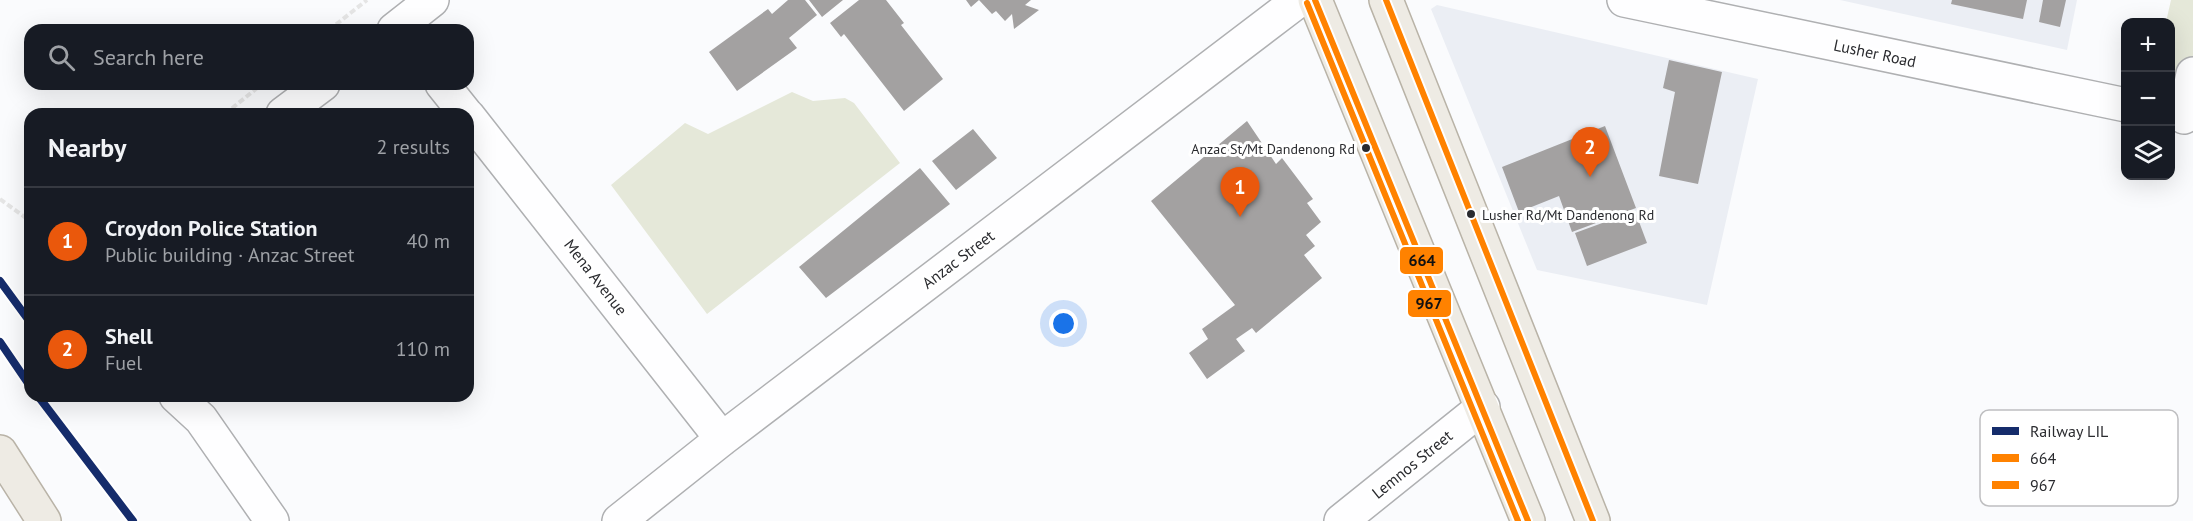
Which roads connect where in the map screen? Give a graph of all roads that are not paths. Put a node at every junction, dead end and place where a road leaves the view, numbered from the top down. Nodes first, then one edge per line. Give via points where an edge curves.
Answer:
1 (432, 0) edge
2 (1299, 0) edge
3 (1315, 0) edge
4 (1386, 0) edge
5 (1624, 0) edge
6 (403, 24) edge
7 (2193, 74) edge
8 (315, 90) edge
9 (447, 90) edge
10 (2121, 104) edge
11 (291, 108) edge
12 (461, 108) edge
13 (2182, 117) edge
14 (474, 124) edge
15 (183, 402) edge
16 (1483, 407) junction
17 (722, 439) junction
18 (0, 452) edge
19 (44, 521) edge
20 (272, 521) edge
21 (619, 521) edge
22 (1341, 521) edge
23 (1528, 521) edge
24 (1593, 521) edge

1 - 6 street
2 - 17 street, Anzac Street
3 - 16 main road
4 - 24 main road
5 - 10 street, Lusher Road
7 - 13 street
8 - 11 street
9 - 12 street, Mena Avenue
14 - 17 street, Mena Avenue
15 - 20 street via 201,419
16 - 22 street, Lemnos Street
16 - 23 main road
17 - 21 street, Anzac Street
18 - 19 main road

